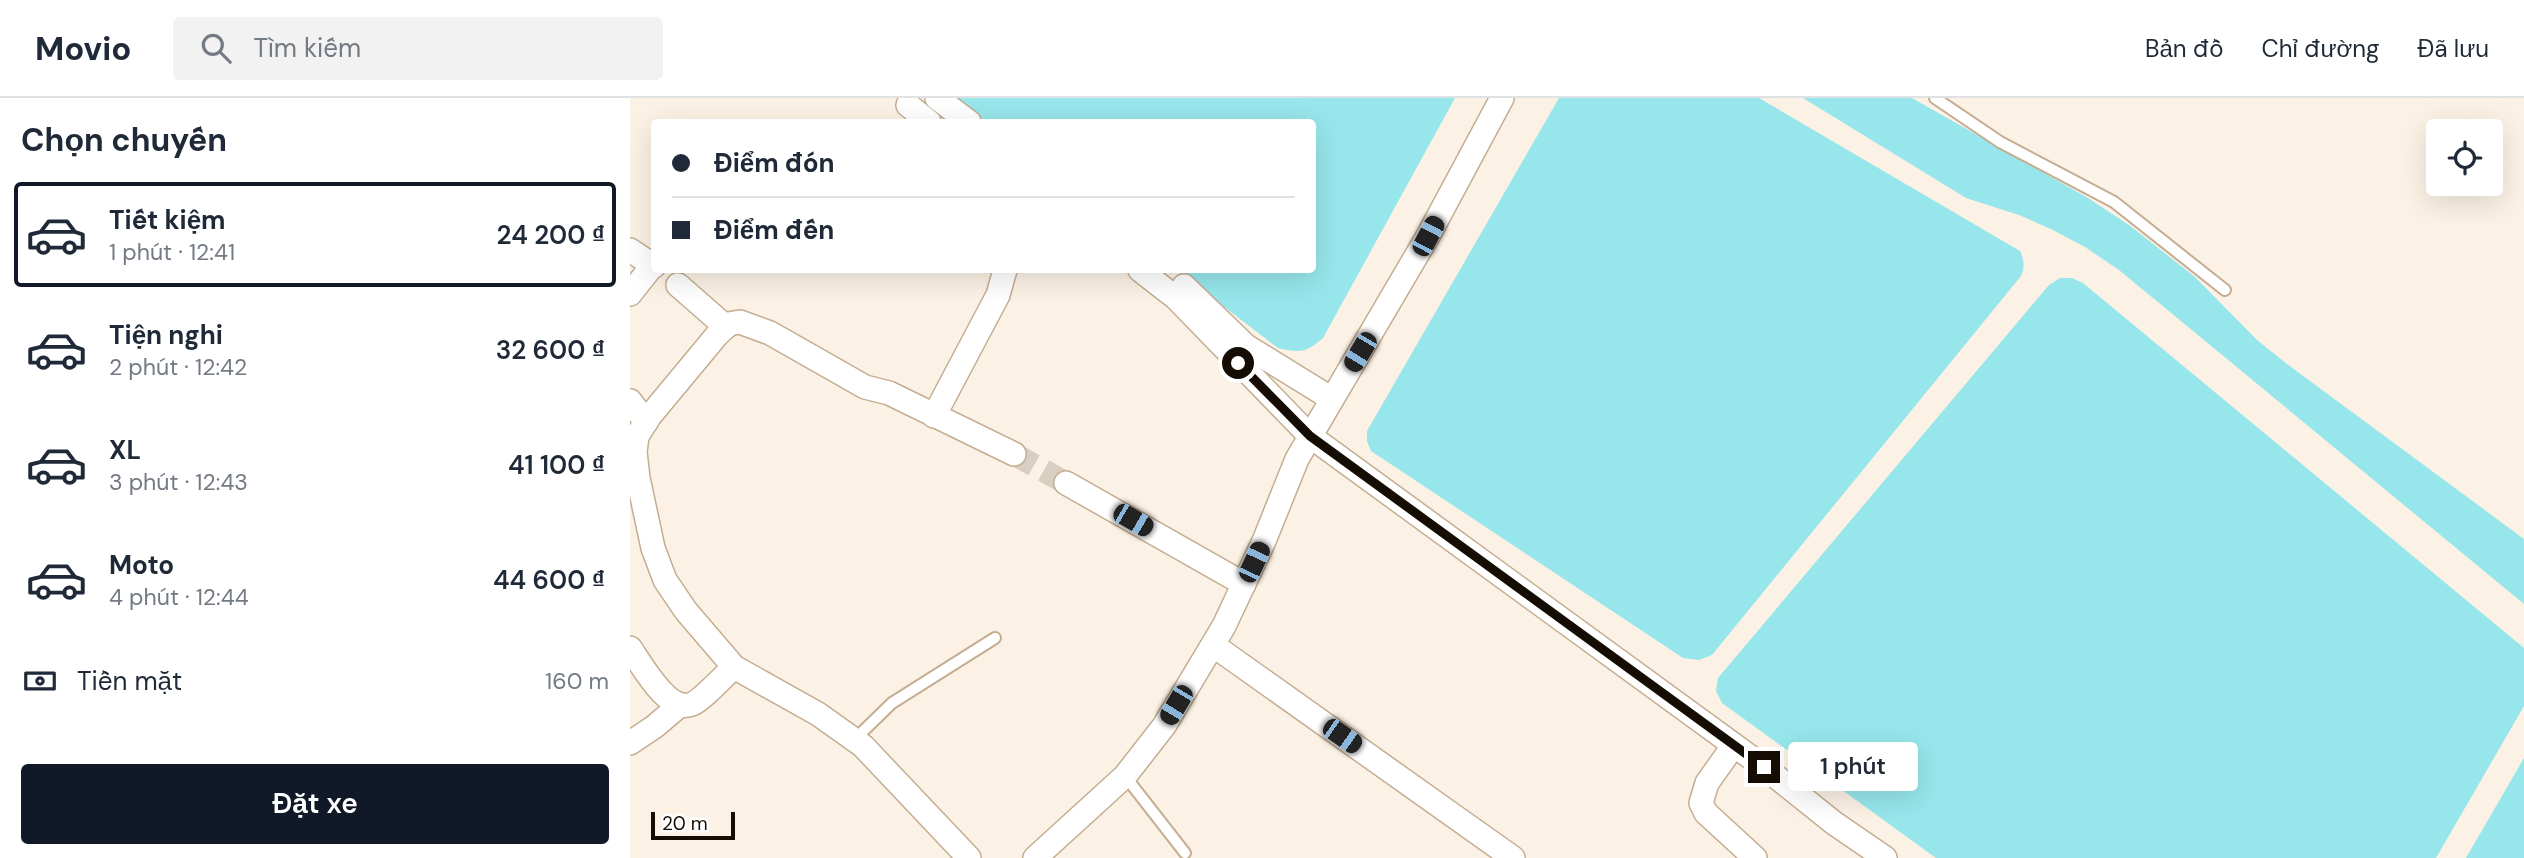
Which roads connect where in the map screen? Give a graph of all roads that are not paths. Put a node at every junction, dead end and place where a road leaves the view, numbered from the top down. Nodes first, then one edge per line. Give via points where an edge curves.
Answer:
1 (937, 98) edge
2 (1502, 98) edge
3 (1935, 98) edge
4 (908, 105) dead end
5 (925, 119) edge
6 (965, 119) edge
7 (630, 250) edge
8 (651, 264) edge
9 (651, 270) edge
10 (1004, 273) edge
11 (1144, 273) edge
12 (1166, 273) edge
13 (678, 285) dead end
14 (2225, 290) dead end
15 (630, 294) edge
16 (726, 327) junction
17 (1332, 399) junction
18 (630, 401) edge
19 (934, 416) junction
20 (646, 422) junction
21 (1310, 436) junction
22 (1014, 454) tunnel mouth
23 (1066, 482) tunnel mouth
24 (1244, 583) junction
25 (995, 638) dead end
26 (1213, 645) junction
27 (630, 648) edge
28 (734, 667) junction
29 (680, 705) junction
30 (854, 740) junction
31 (630, 743) edge
32 (1734, 745) junction
33 (1125, 776) junction
34 (1185, 853) dead end
35 (969, 858) edge
36 (1035, 858) edge
37 (1513, 858) edge
38 (1755, 858) edge
39 (1885, 858) edge

1 - 6 street
2 - 17 street
3 - 14 lane via 2000,142 2114,202
4 - 5 street
7 - 8 street
9 - 15 street
10 - 19 street via 998,295
11 - 21 street via 1176,298
12 - 17 street via 1246,346
13 - 16 street
16 - 19 street via 740,322 770,333 865,387 889,393
16 - 20 street
17 - 21 street
18 - 20 street
19 - 22 street
20 - 28 street via 637,436 635,452 653,548 665,580 686,611
21 - 24 street
21 - 32 street
23 - 24 street
24 - 26 street
25 - 30 lane via 892,702
26 - 33 street via 1164,726
26 - 37 street
27 - 29 street via 666,698
28 - 29 street via 693,704
28 - 30 street
29 - 31 street
30 - 35 street
32 - 38 street via 1707,783 1701,803
32 - 39 street
33 - 34 lane
33 - 36 street

